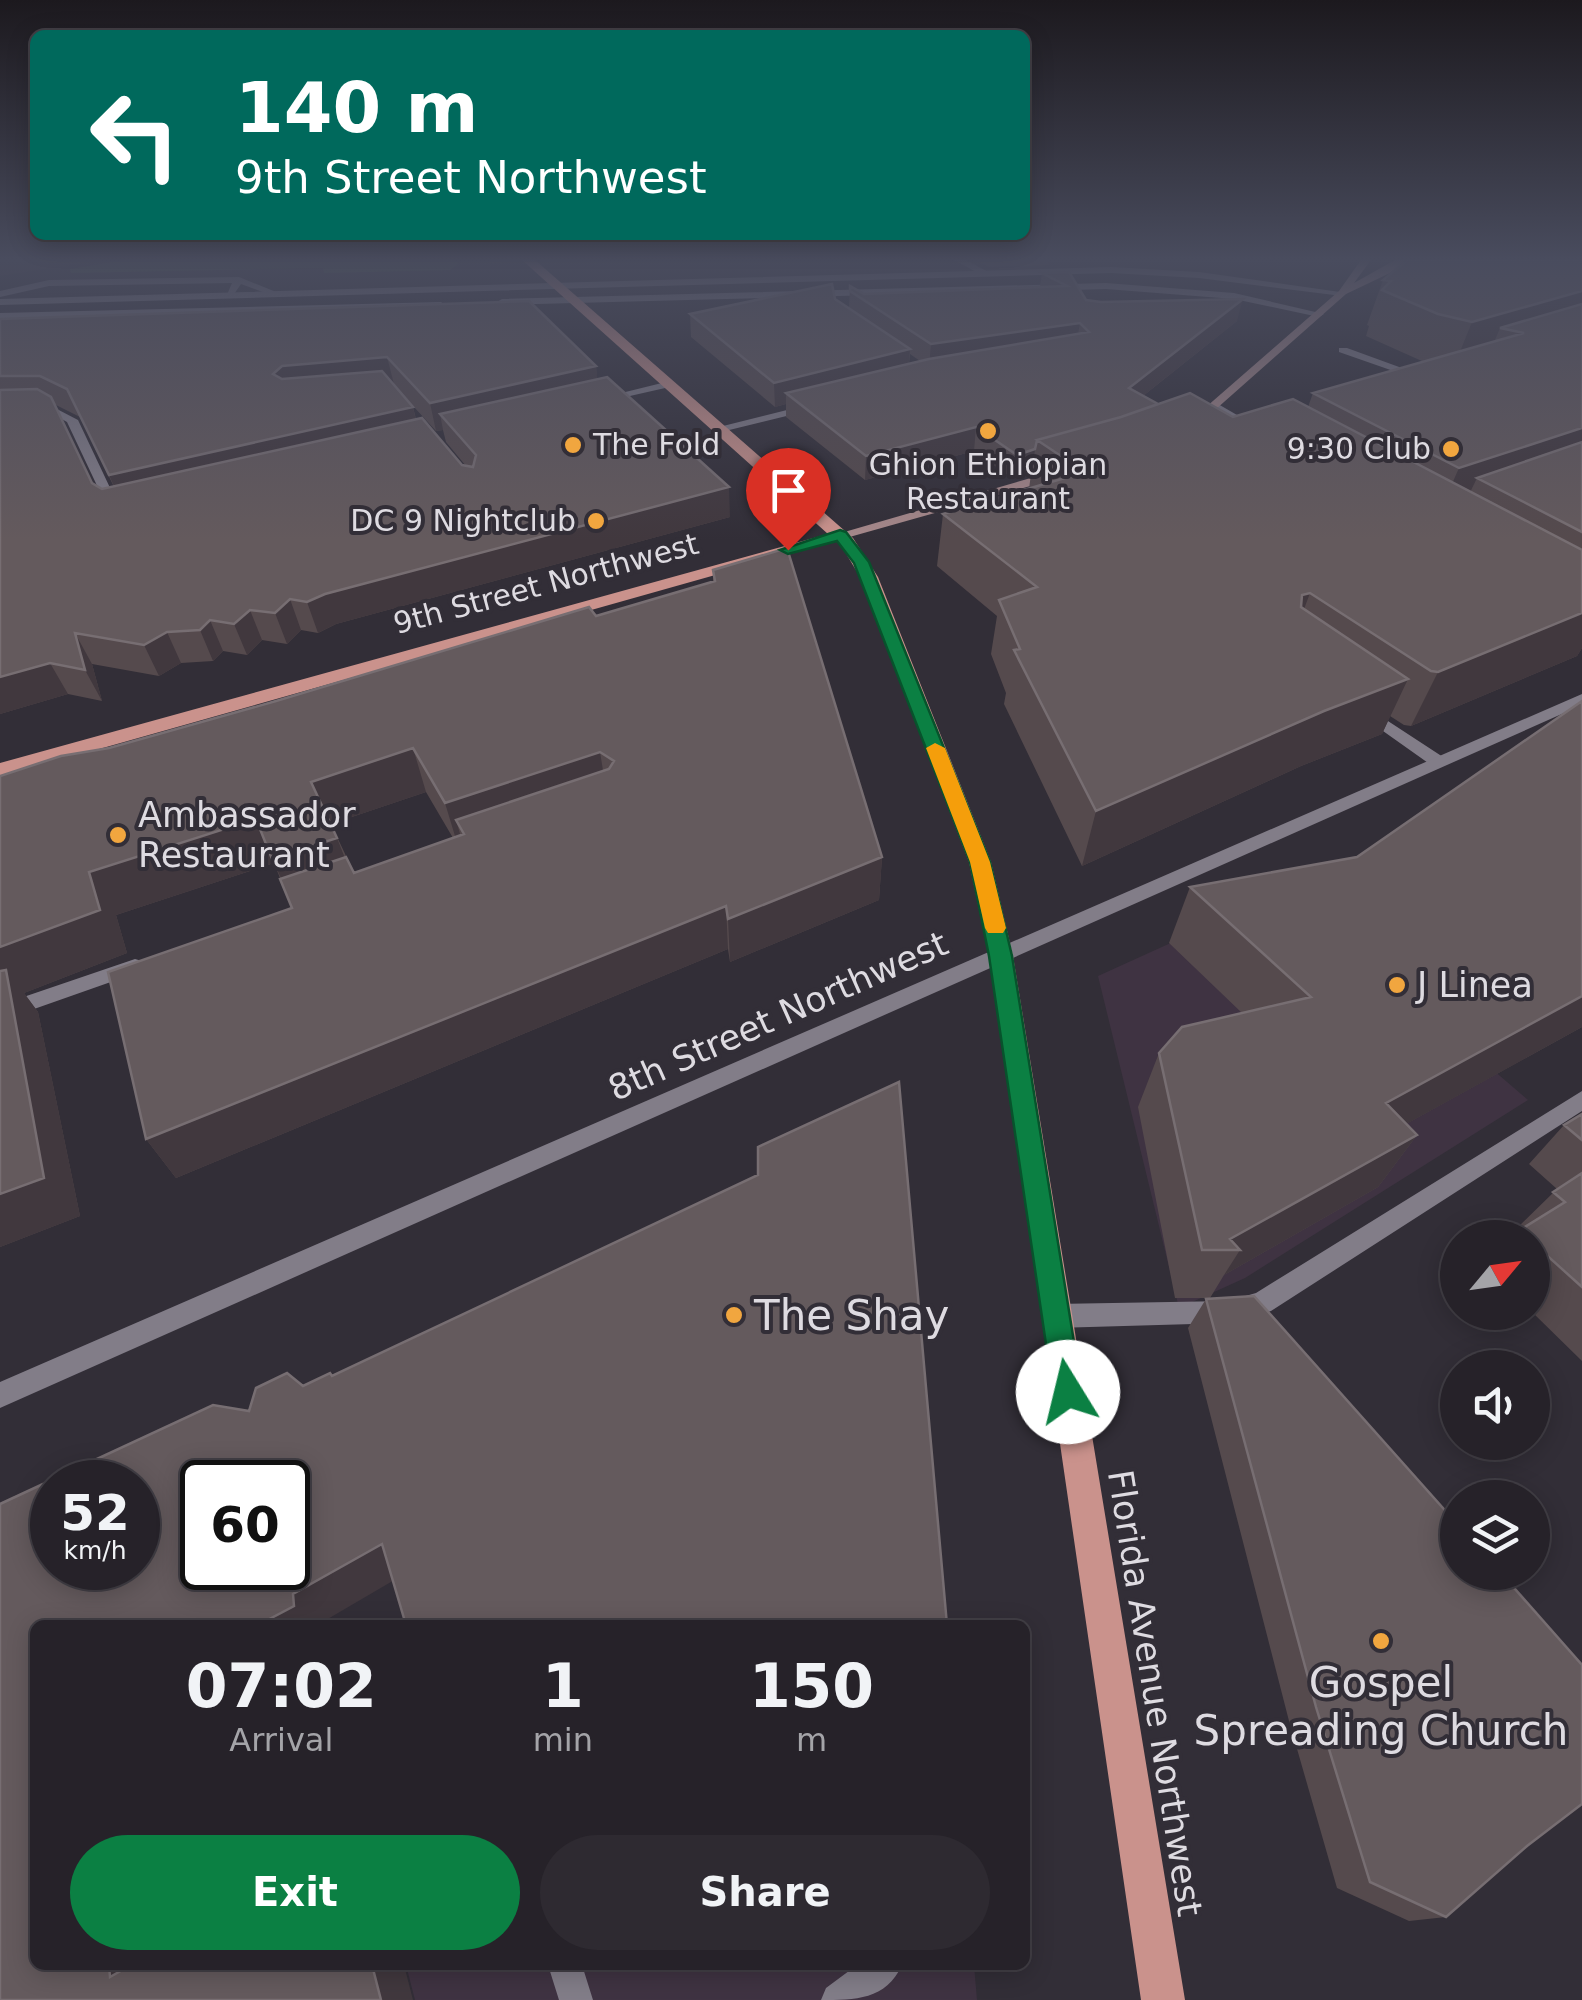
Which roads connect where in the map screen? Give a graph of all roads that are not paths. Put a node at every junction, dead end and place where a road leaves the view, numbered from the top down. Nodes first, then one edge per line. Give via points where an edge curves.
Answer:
1 (635, 353) edge
2 (1274, 353) edge
3 (1354, 353) edge
4 (670, 384) junction
5 (1414, 387) edge
6 (827, 403) edge
7 (583, 404) edge
8 (1214, 406) junction
9 (0, 411) edge
10 (721, 428) junction
11 (1182, 431) edge
12 (1270, 434) edge
13 (1069, 472) edge
14 (134, 506) edge
15 (840, 535) junction
16 (1351, 700) edge
17 (1578, 704) edge
18 (1437, 761) junction
19 (0, 770) edge
20 (1000, 956) junction
21 (147, 962) edge
22 (0, 1012) edge
23 (1582, 1100) edge
24 (1056, 1316) junction
25 (0, 1395) edge
26 (567, 1970) edge
27 (879, 1970) edge
28 (576, 2000) edge
29 (838, 2000) edge
30 (1163, 2000) edge

1 - 4 main road, Florida Avenue Northwest
2 - 8 main road
3 - 5 street via 1438,380
4 - 7 street
4 - 10 main road, Florida Avenue Northwest
6 - 10 street
8 - 11 main road
8 - 12 street
9 - 14 street via 52,410 72,420 115,510
10 - 15 main road, Florida Avenue Northwest
13 - 15 main road, 9th Street Northwest
15 - 19 main road, 9th Street Northwest
15 - 20 main road, Florida Avenue Northwest via 866,572 980,862
16 - 18 street
17 - 18 street, 8th Street Northwest
18 - 20 street, 8th Street Northwest
20 - 24 main road, Florida Avenue Northwest
20 - 25 street, 8th Street Northwest
21 - 22 street
23 - 24 street via 1262,1303 1228,1312
24 - 30 main road, Florida Avenue Northwest
26 - 28 street
27 - 29 street

